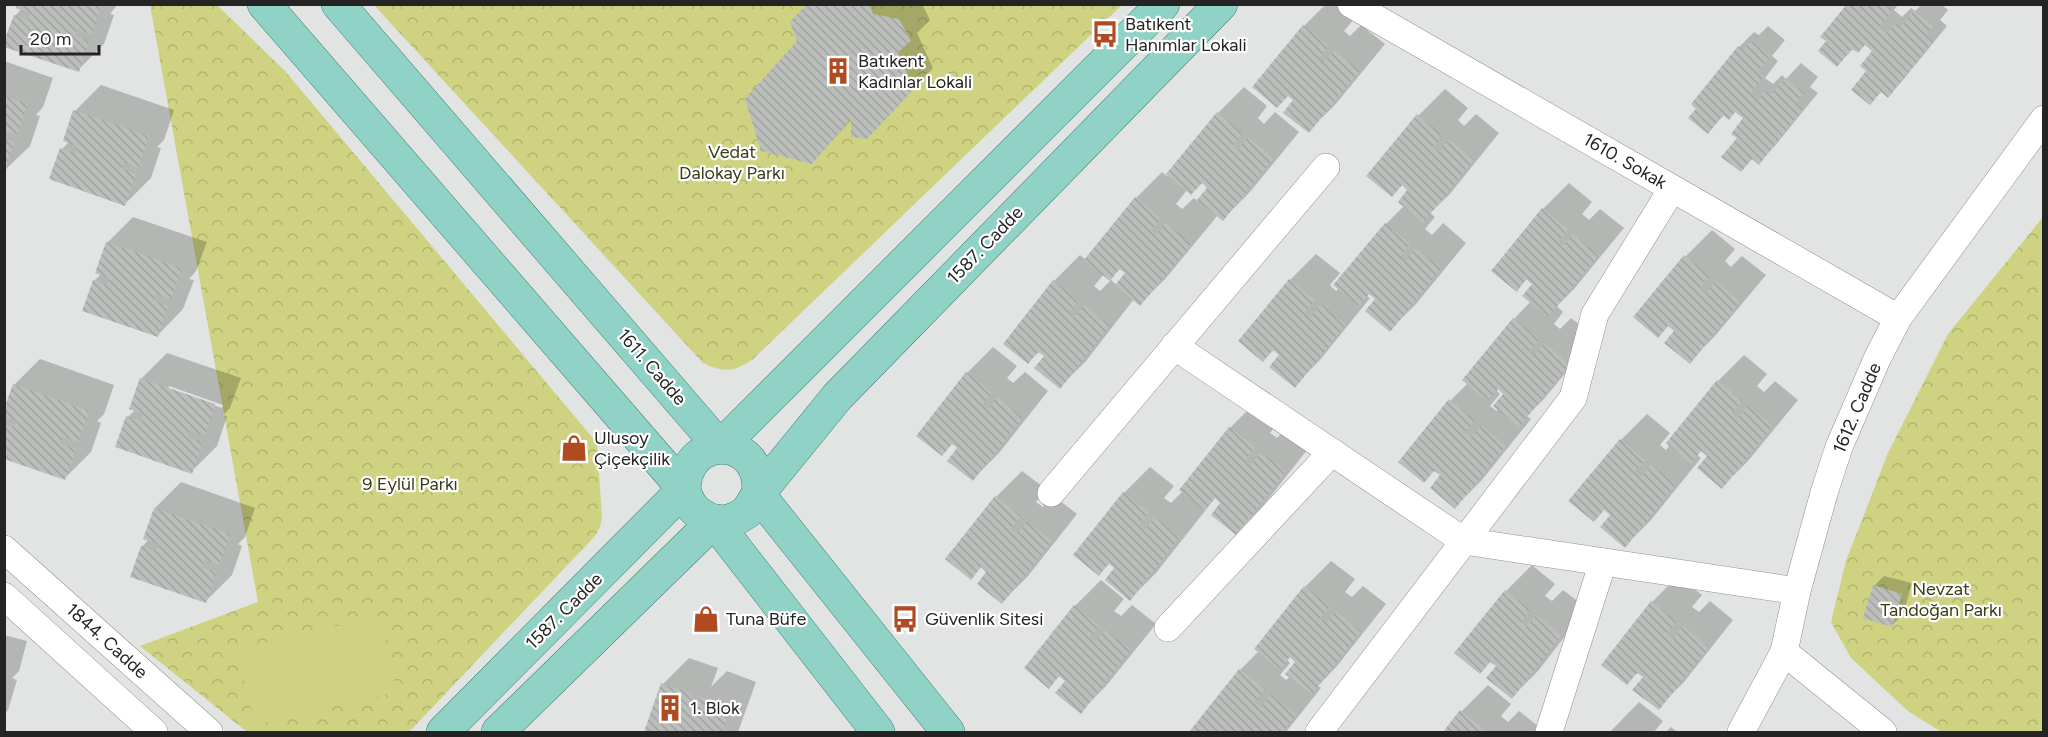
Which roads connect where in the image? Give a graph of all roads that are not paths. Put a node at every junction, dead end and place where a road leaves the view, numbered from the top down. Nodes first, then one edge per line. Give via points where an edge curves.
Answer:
1 (264, 4) edge
2 (338, 4) edge
3 (1163, 4) edge
4 (1221, 4) edge
5 (1351, 4) edge
6 (2043, 119) edge
7 (1326, 167) dead end
8 (1672, 189) junction
9 (1898, 318) junction
10 (1174, 346) junction
11 (720, 447) junction
12 (1332, 452) junction
13 (684, 489) junction
14 (1051, 493) dead end
15 (758, 494) junction
16 (714, 521) junction
17 (1464, 541) junction
18 (4, 549) edge
19 (1603, 562) junction
20 (1797, 591) junction
21 (4, 596) edge
22 (1168, 628) dead end
23 (1784, 652) junction
24 (153, 732) edge
25 (209, 732) edge
26 (443, 732) edge
27 (498, 732) edge
28 (878, 732) edge
29 (948, 732) edge
30 (1319, 732) edge
31 (1549, 732) edge
32 (1741, 732) edge
33 (1883, 732) edge

1 - 13 main road
2 - 11 main road, 1611. Cadde
3 - 11 main road
4 - 15 main road, 1587. Cadde via 837,397
5 - 8 street, 1610. Sokak
6 - 9 street, 1612. Cadde
7 - 10 street
8 - 9 street, 1610. Sokak
8 - 17 street via 1595,314 1573,398
9 - 20 street, 1612. Cadde via 1839,447
10 - 12 street
10 - 14 street
11 - 13 main road via 697,455 685,476
11 - 15 main road, 1611. Cadde via 732,448 750,459 756,468
12 - 17 street
12 - 22 street
13 - 16 main road via 694,510
13 - 26 main road, 1587. Cadde
15 - 16 main road via 747,512 726,522
15 - 29 main road
16 - 27 main road
16 - 28 main road
17 - 19 street
17 - 30 street
18 - 25 street, 1844. Cadde
19 - 20 street
19 - 31 street
20 - 23 street, 1612. Cadde
21 - 24 street, 1844. Cadde
23 - 32 street, 1612. Cadde
23 - 33 street

